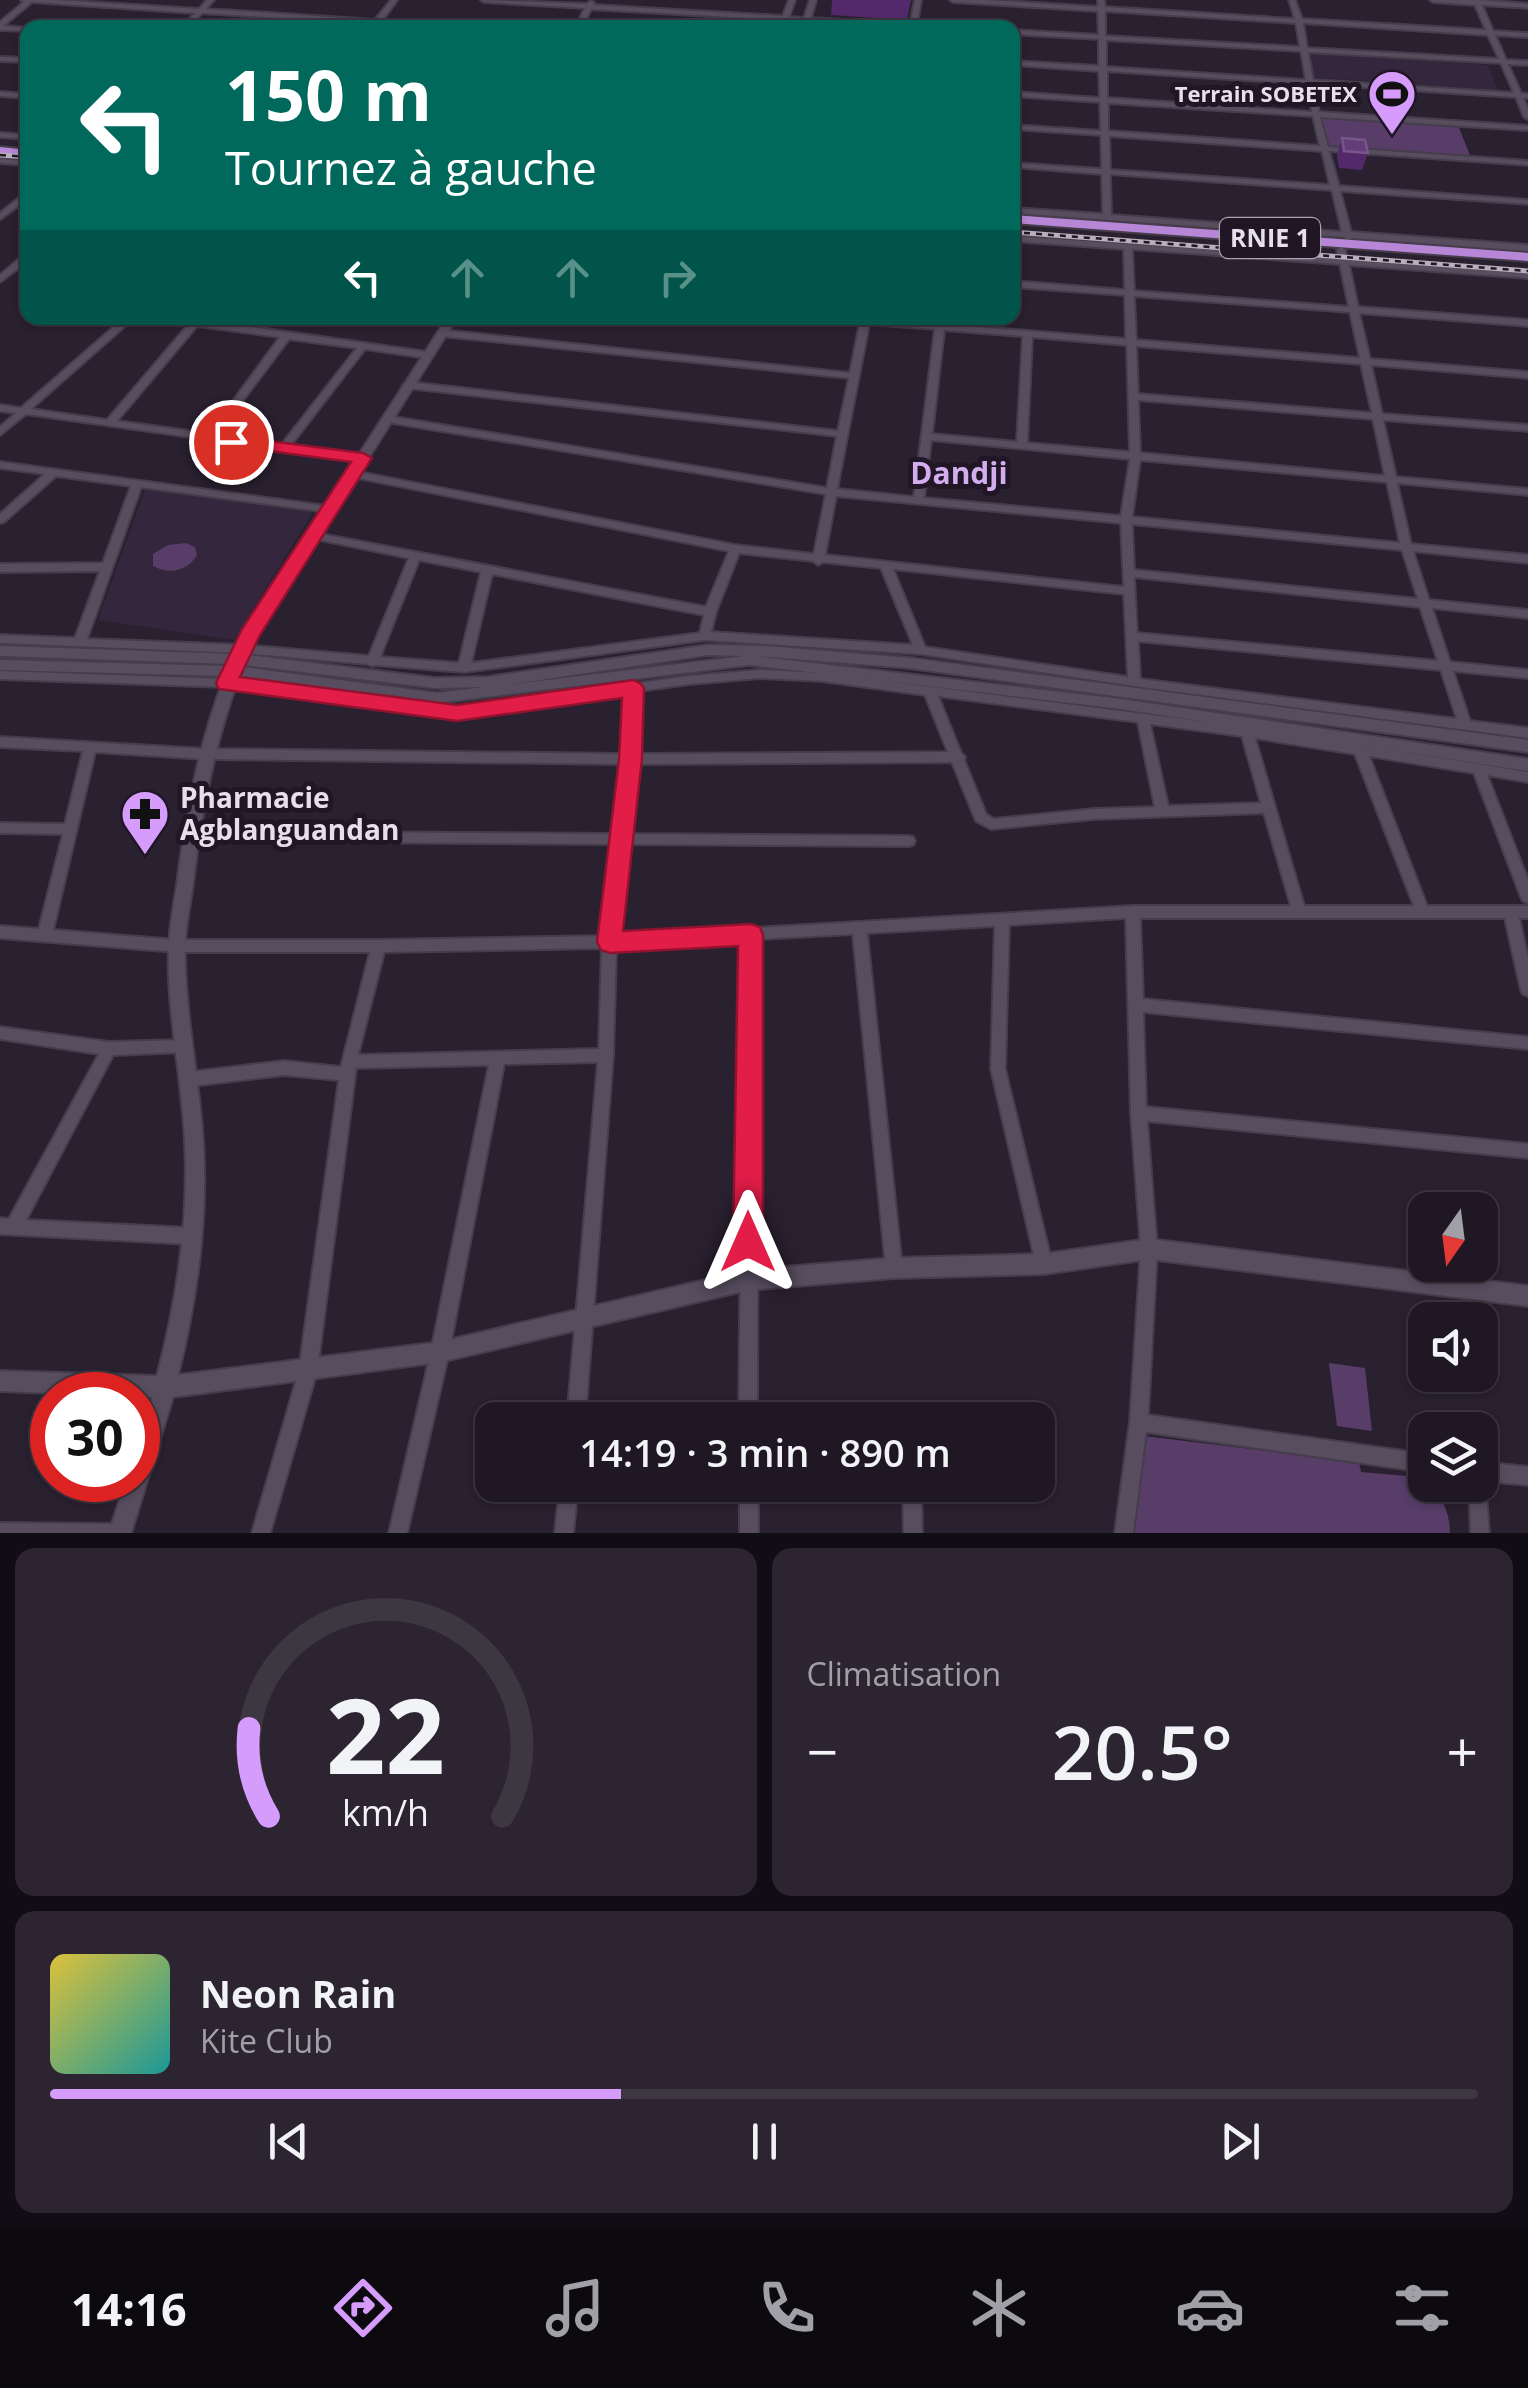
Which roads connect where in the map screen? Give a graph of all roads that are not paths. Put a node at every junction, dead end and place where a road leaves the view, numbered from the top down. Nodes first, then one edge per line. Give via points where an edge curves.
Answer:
1 (28, 0) edge
2 (211, 0) edge
3 (394, 0) edge
4 (484, 0) edge
5 (953, 0) edge
6 (1292, 0) edge
7 (1433, 0) edge
8 (1477, 1) edge
9 (590, 3) edge
10 (1101, 4) edge
11 (1528, 6) edge
12 (200, 11) junction
13 (192, 20) edge
14 (312, 20) edge
15 (378, 20) edge
16 (755, 20) edge
17 (1299, 20) junction
18 (0, 26) edge
19 (1020, 33) edge
20 (1491, 33) junction
21 (1528, 35) edge
22 (1102, 38) junction
23 (1303, 49) junction
24 (1504, 62) junction
25 (1528, 63) edge
26 (1020, 64) edge
27 (1103, 69) junction
28 (1311, 83) junction
29 (1020, 95) edge
30 (1523, 96) edge
31 (1104, 100) junction
32 (1316, 115) junction
33 (1528, 117) edge
34 (1020, 128) edge
35 (1528, 128) edge
36 (1105, 134) junction
37 (1325, 150) junction
38 (1528, 163) edge
39 (1020, 166) edge
40 (1106, 172) junction
41 (1338, 189) junction
42 (20, 202) edge
43 (1528, 202) edge
44 (1020, 211) edge
45 (1107, 216) junction
46 (0, 218) edge
47 (1020, 220) edge
48 (1020, 228) edge
49 (1020, 239) edge
50 (1128, 246) junction
51 (1345, 247) junction
52 (1528, 248) edge
53 (1528, 261) edge
54 (20, 263) edge
55 (1528, 275) edge
56 (0, 279) edge
57 (1020, 285) edge
58 (1132, 294) junction
59 (1354, 310) junction
60 (1528, 324) edge
61 (122, 325) edge
62 (192, 325) edge
63 (244, 325) edge
64 (447, 325) edge
65 (864, 325) edge
66 (928, 325) edge
67 (940, 326) junction
68 (442, 333) junction
69 (1028, 333) junction
70 (287, 335) junction
71 (1132, 343) junction
72 (364, 346) junction
73 (427, 355) junction
74 (1365, 361) junction
75 (1528, 375) edge
76 (854, 376) junction
77 (408, 385) junction
78 (1134, 397) junction
79 (238, 400) dead end
80 (0, 408) edge
81 (24, 412) junction
82 (1377, 416) junction
83 (388, 420) junction
84 (109, 424) junction
85 (1528, 428) edge
86 (0, 432) edge
87 (843, 434) junction
88 (927, 438) junction
89 (1022, 446) junction
90 (284, 448) junction
91 (1135, 457) junction
92 (363, 458) junction
93 (0, 465) edge
94 (55, 471) junction
95 (353, 474) junction
96 (1392, 480) junction
97 (138, 482) junction
98 (832, 492) junction
99 (1528, 492) edge
100 (919, 499) junction
101 (327, 509) junction
102 (1126, 519) junction
103 (0, 520) edge
104 (310, 536) junction
105 (1406, 547) junction
106 (735, 549) junction
107 (415, 556) junction
108 (1528, 558) edge
109 (818, 561) junction
110 (106, 567) junction
111 (886, 567) junction
112 (0, 568) edge
113 (487, 571) junction
114 (1128, 572) junction
115 (1128, 591) junction
116 (1427, 604) junction
117 (710, 612) junction
118 (1528, 614) edge
119 (705, 636) junction
120 (1131, 636) junction
121 (0, 639) edge
122 (80, 642) junction
123 (922, 650) junction
124 (0, 651) edge
125 (372, 662) junction
126 (0, 666) edge
127 (235, 666) junction
128 (1448, 667) junction
129 (464, 668) junction
130 (1528, 674) edge
131 (0, 675) edge
132 (1134, 682) junction
133 (633, 688) junction
134 (929, 690) junction
135 (1143, 719) junction
136 (1466, 724) junction
137 (1247, 732) junction
138 (1528, 733) edge
139 (0, 742) edge
140 (90, 746) junction
141 (1528, 746) edge
142 (1360, 750) junction
143 (206, 754) junction
144 (959, 757) junction
145 (630, 759) junction
146 (1528, 765) edge
147 (1478, 770) junction
148 (1528, 777) edge
149 (1269, 808) junction
150 (1162, 810) junction
151 (0, 828) edge
152 (69, 829) junction
153 (189, 836) junction
154 (623, 839) junction
155 (908, 841) dead end
156 (1528, 896) edge
157 (1422, 910) junction
158 (1133, 912) junction
159 (1299, 912) junction
160 (1512, 912) junction
161 (1528, 912) edge
162 (1002, 922) junction
163 (859, 926) junction
164 (0, 932) edge
165 (45, 934) junction
166 (751, 935) junction
167 (610, 942) junction
168 (177, 946) junction
169 (378, 946) junction
170 (1528, 990) edge
171 (1136, 1005) junction
172 (0, 1034) edge
173 (1528, 1043) edge
174 (184, 1046) junction
175 (108, 1049) junction
176 (606, 1055) junction
177 (498, 1058) junction
178 (348, 1068) junction
179 (191, 1079) junction
180 (1139, 1113) junction
181 (1528, 1151) edge
182 (6, 1227) edge
183 (192, 1236) junction
184 (1149, 1249) junction
185 (1044, 1264) junction
186 (894, 1268) junction
187 (748, 1280) junction
188 (1528, 1296) edge
189 (587, 1316) junction
190 (440, 1352) junction
191 (308, 1371) junction
192 (0, 1381) edge
193 (167, 1387) junction
194 (578, 1402) edge
195 (748, 1402) edge
196 (160, 1409) edge
197 (1138, 1422) junction
198 (1408, 1462) edge
199 (1498, 1473) edge
200 (1528, 1476) edge
201 (130, 1502) edge
202 (567, 1502) edge
203 (749, 1502) edge
204 (912, 1502) edge
205 (1479, 1502) edge
206 (0, 1532) edge
207 (110, 1533) edge
208 (120, 1533) edge
209 (261, 1533) edge
210 (398, 1533) edge
211 (564, 1533) edge
212 (749, 1533) edge
213 (913, 1533) edge
214 (1124, 1533) edge
215 (1480, 1533) edge

1 - 12 street
1 - 18 street
2 - 12 street
3 - 15 street
4 - 9 street
5 - 10 street
6 - 17 street
7 - 8 street
8 - 11 street
8 - 20 street
9 - 16 street
10 - 17 street
10 - 22 street
12 - 13 street
12 - 14 street
17 - 20 street
17 - 23 street
19 - 22 street
20 - 21 street
20 - 24 street
22 - 23 street
22 - 27 street
23 - 24 street
23 - 28 street
24 - 25 street
24 - 30 street
26 - 27 street
27 - 28 street
27 - 31 street
28 - 30 street
28 - 32 street
29 - 31 street
30 - 33 street
31 - 32 street
31 - 36 street
32 - 35 street
32 - 37 street
34 - 36 street
36 - 37 street
36 - 40 street
37 - 38 street
37 - 41 street
39 - 40 street
40 - 41 street
40 - 45 street
41 - 43 street
41 - 51 street
42 - 46 street
44 - 45 street
45 - 51 street
47 - 51 highway, RNIE 1
48 - 51 highway, RNIE 1
49 - 50 street
50 - 51 street
50 - 58 street
51 - 52 street
51 - 53 highway, RNIE 1
51 - 55 street
51 - 59 street
54 - 56 street
57 - 58 street
58 - 59 street
58 - 71 street
59 - 60 street
59 - 74 street
61 - 81 street
62 - 84 street
63 - 70 street
64 - 68 street
65 - 76 street
66 - 67 street
67 - 69 street
67 - 88 street
68 - 73 street
68 - 76 street
69 - 71 street
69 - 89 street
70 - 72 street
70 - 79 street
71 - 74 street
71 - 78 street
72 - 73 street
72 - 90 street
73 - 77 street
74 - 75 street
74 - 82 street
76 - 87 street
77 - 83 street
77 - 87 street
78 - 82 street
78 - 91 street
80 - 81 street
81 - 84 street
81 - 86 street
82 - 85 street
82 - 96 street
83 - 92 street
83 - 98 street
84 - 90 street
87 - 98 street
88 - 89 street
88 - 100 street
89 - 91 street
90 - 92 street
91 - 96 street
91 - 102 street
92 - 95 street
93 - 94 street
94 - 97 street
94 - 103 street
95 - 101 street
95 - 106 street
96 - 99 street
96 - 105 street
97 - 101 street
97 - 110 street
98 - 100 street
98 - 109 street
100 - 102 street
101 - 104 street
102 - 105 street
102 - 114 street
104 - 107 street
104 - 127 street
105 - 108 street
105 - 116 street
106 - 109 street
106 - 117 street
107 - 113 street
107 - 125 street
109 - 111 street
110 - 112 street
110 - 122 street
111 - 115 street
111 - 123 street
113 - 117 street
113 - 129 street
114 - 115 street
114 - 116 street
115 - 120 street
116 - 118 street
116 - 128 street
117 - 119 street
119 - 123 street
119 - 129 street
120 - 128 street
120 - 132 street
121 - 122 street
122 - 127 street
123 - 132 street
124 - 127 street
125 - 127 street
125 - 129 street
126 - 127 street
127 - 131 street
127 - 133 street via 457,713
127 - 141 street via 488,682 708,650 767,651 929,665
127 - 143 street
127 - 146 street via 437,698 749,660 1121,704
128 - 130 street
128 - 136 street
132 - 136 street
133 - 134 street via 760,674
133 - 145 street
134 - 135 street
134 - 144 street
135 - 137 street
135 - 150 street
136 - 138 street
137 - 142 street
137 - 149 street
139 - 140 street
140 - 143 street
140 - 152 street
142 - 147 street
142 - 157 street
143 - 145 street
143 - 153 street
144 - 145 street
144 - 150 street via 981,816 991,824
145 - 154 street
147 - 148 street
147 - 156 street
149 - 150 street
149 - 159 street
151 - 152 street
152 - 165 street
153 - 154 street
153 - 168 street
154 - 155 street
154 - 167 street
157 - 159 street
157 - 160 street
158 - 159 street
158 - 162 street
158 - 171 street
160 - 161 street
160 - 170 street
162 - 163 street
162 - 185 street via 998,1069
163 - 166 street
163 - 186 street
164 - 165 street
165 - 168 street
166 - 167 street
166 - 187 street
167 - 169 street
167 - 176 street
168 - 169 street
168 - 174 street
169 - 178 street
171 - 173 street
171 - 180 street
172 - 175 street
174 - 175 street
174 - 179 street
175 - 182 street
176 - 177 street
176 - 189 street
177 - 178 street
177 - 190 street
178 - 179 street
178 - 191 street
179 - 183 street
180 - 181 street
180 - 184 street
182 - 183 street
183 - 193 street
184 - 185 street
184 - 188 street
184 - 197 street
185 - 186 street
186 - 187 street
187 - 189 street
187 - 195 street
189 - 190 street
189 - 194 street
190 - 191 street
190 - 210 street
191 - 193 street
191 - 209 street
192 - 193 street
193 - 196 street
197 - 198 street
197 - 214 street
199 - 200 street
201 - 208 street
202 - 211 street
203 - 212 street
204 - 213 street
205 - 215 street
206 - 207 street

